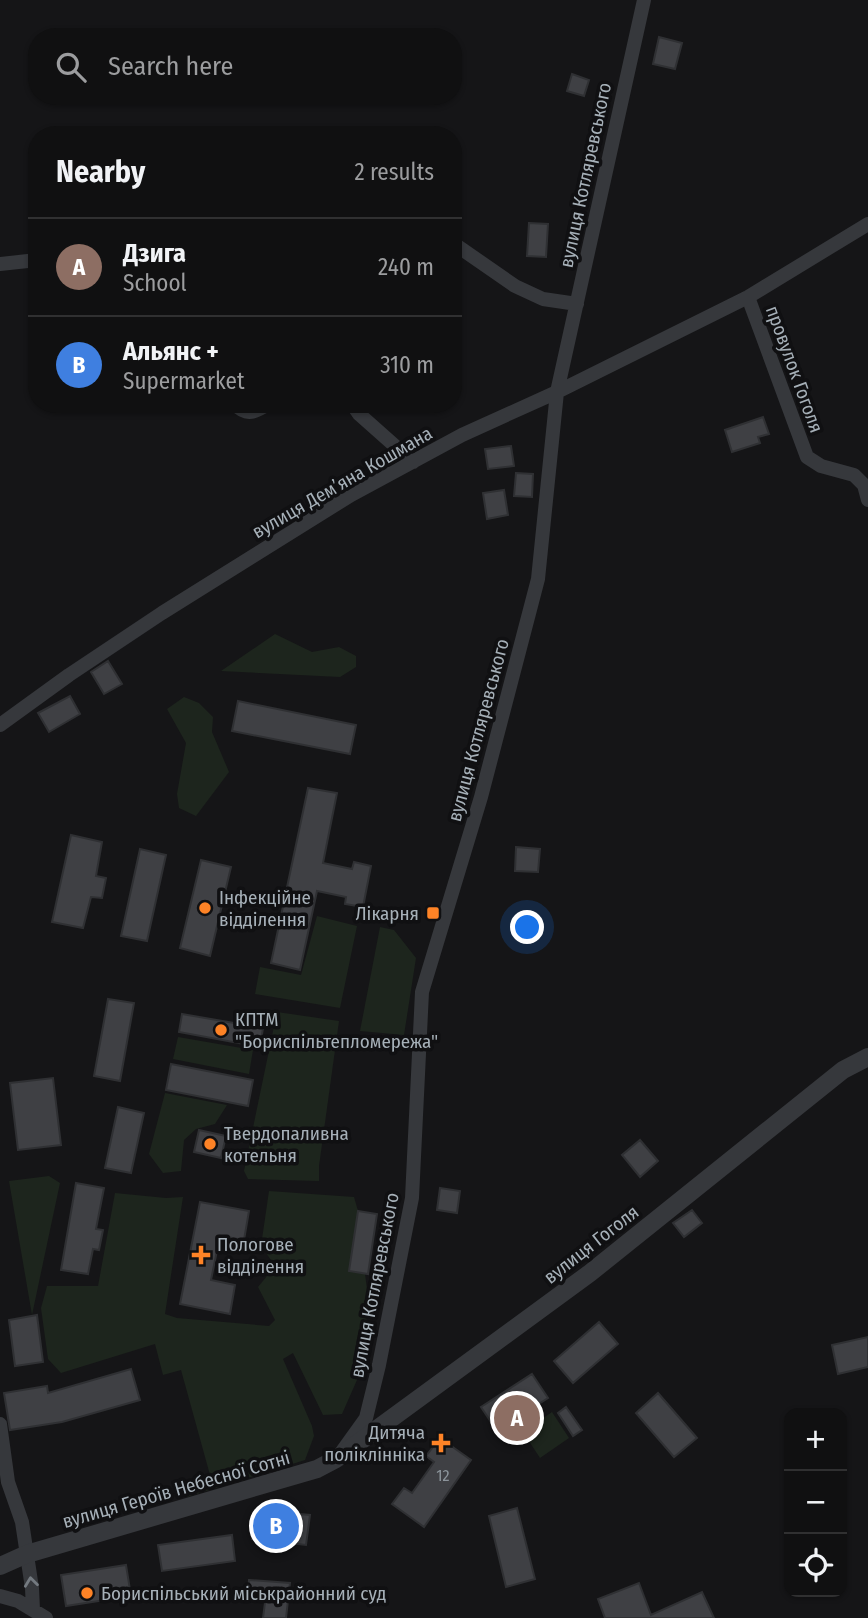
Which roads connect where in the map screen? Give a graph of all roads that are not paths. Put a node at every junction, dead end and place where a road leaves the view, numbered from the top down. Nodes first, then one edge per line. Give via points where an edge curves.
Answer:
1 (644, 0) edge
2 (868, 224) edge
3 (462, 249) edge
4 (28, 261) edge
5 (0, 264) edge
6 (748, 297) junction
7 (577, 304) junction
8 (557, 393) junction
9 (358, 413) edge
10 (413, 462) junction
11 (868, 500) edge
12 (0, 724) edge
13 (868, 1057) edge
14 (0, 1424) edge
15 (336, 1459) junction
16 (27, 1555) junction
17 (0, 1566) edge
18 (0, 1596) edge
19 (40, 1614) edge

1 - 7 street, вулиця Котляревського
2 - 6 street, вулиця Демʼяна Кошмана
3 - 7 street via 514,286 543,299
4 - 5 street
6 - 8 street, вулиця Демʼяна Кошмана
6 - 11 street, провулок Гоголя via 807,457 821,467 855,475
7 - 8 street, вулиця Котляревського
8 - 10 street, вулиця Демʼяна Кошмана
8 - 15 street, вулиця Котляревського via 538,579 481,797 422,992 412,1198 379,1365 366,1418
9 - 10 street
10 - 12 street, вулиця Демʼяна Кошмана via 351,495 174,606
13 - 15 street, вулиця Гоголя via 843,1070 590,1273
14 - 16 street via 8,1482
15 - 16 street, вулиця Героїв Небесної Сотні via 317,1469
16 - 17 street, вулиця Героїв Небесної Сотні
19 -> 16 street
18 - 19 street

